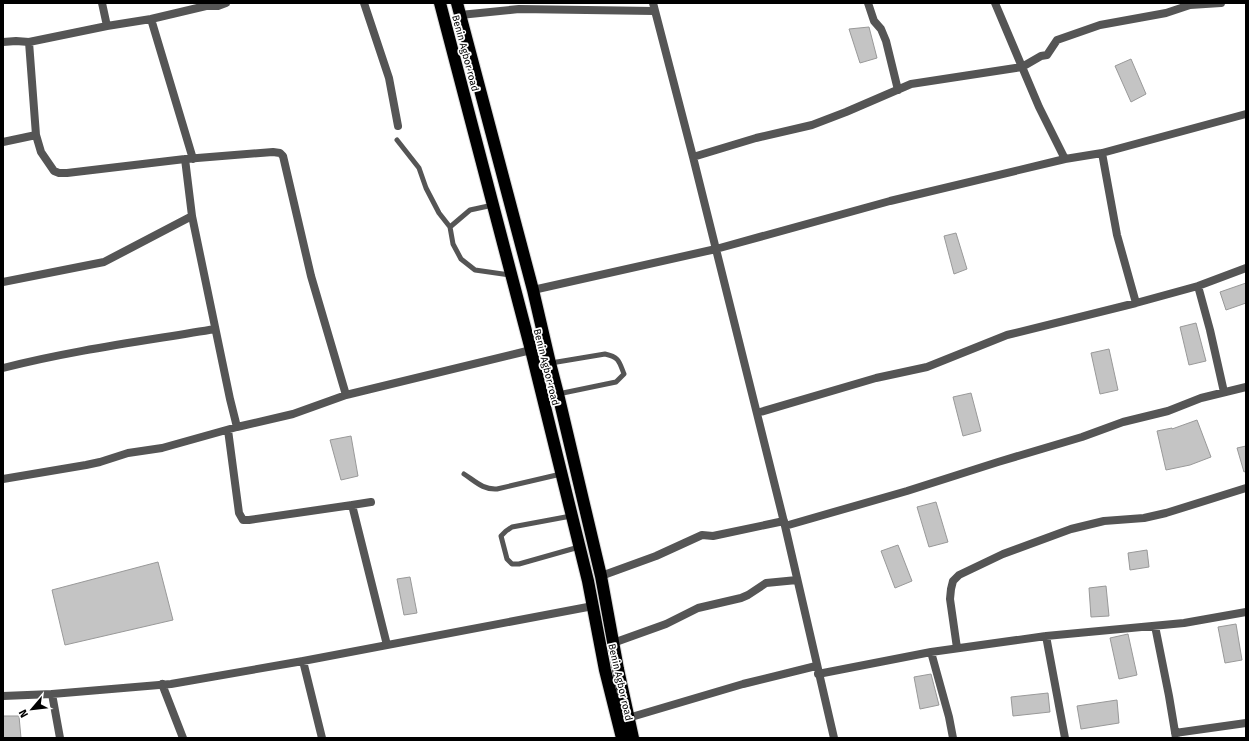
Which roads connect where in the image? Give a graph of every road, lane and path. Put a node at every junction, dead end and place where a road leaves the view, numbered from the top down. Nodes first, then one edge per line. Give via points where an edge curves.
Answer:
1 (102, 3) edge
2 (226, 3) edge
3 (364, 3) edge
4 (440, 3) edge
5 (457, 3) edge
6 (868, 3) edge
7 (995, 3) edge
8 (1222, 3) edge
9 (206, 4) edge
10 (653, 7) edge
11 (460, 15) junction
12 (151, 19) junction
13 (107, 26) junction
14 (3, 42) edge
15 (29, 42) junction
16 (1022, 66) junction
17 (898, 90) junction
18 (1246, 114) edge
19 (398, 126) dead end
20 (36, 135) junction
21 (397, 140) dead end
22 (3, 142) edge
23 (1102, 153) junction
24 (693, 157) junction
25 (189, 159) junction
26 (1065, 160) junction
27 (493, 206) junction
28 (192, 216) junction
29 (450, 227) junction
30 (716, 249) junction
31 (1246, 268) edge
32 (511, 275) junction
33 (3, 282) edge
34 (1198, 286) junction
35 (533, 290) junction
36 (1136, 303) junction
37 (215, 329) junction
38 (531, 350) junction
39 (550, 363) junction
40 (3, 368) edge
41 (1246, 386) edge
42 (1224, 392) junction
43 (558, 394) junction
44 (346, 395) junction
45 (757, 413) junction
46 (237, 427) junction
47 (228, 430) junction
48 (464, 474) dead end
49 (562, 474) junction
50 (3, 479) edge
51 (1246, 488) edge
52 (371, 502) dead end
53 (352, 505) junction
54 (572, 516) junction
55 (784, 523) junction
56 (580, 547) junction
57 (601, 576) junction
58 (797, 580) junction
59 (593, 606) junction
60 (1246, 612) edge
61 (1155, 626) junction
62 (1046, 636) junction
63 (613, 642) junction
64 (387, 645) junction
65 (958, 648) junction
66 (931, 652) junction
67 (303, 661) junction
68 (816, 666) junction
69 (818, 674) junction
70 (162, 684) junction
71 (52, 694) junction
72 (3, 696) edge
73 (628, 718) junction
74 (1246, 723) edge
75 (1176, 736) edge
76 (60, 738) edge
77 (183, 738) edge
78 (322, 738) edge
79 (622, 738) edge
80 (633, 738) edge
81 (834, 738) edge
82 (953, 738) edge
83 (1065, 738) edge

1 - 13 street
2 - 9 street via 218,6
3 - 19 street via 389,78
4 - 27 highway, Benin Agbor road
5 - 11 highway, Benin Agbor road
6 - 17 street via 886,41
7 - 16 street
8 - 16 street via 1190,5 1166,13 1100,25 1057,40 1047,55
9 - 12 street
10 - 11 street via 519,9
10 - 24 street
11 - 35 highway, Benin Agbor road
12 - 13 street
12 - 25 street
13 - 15 street
14 - 15 street
15 - 20 street
16 - 17 street via 911,84
16 - 26 street
17 - 24 street via 812,125
18 - 23 street
20 - 22 street
20 - 25 street via 41,152 54,171 59,173
21 - 29 lane via 419,168 439,213
23 - 26 street
23 - 36 street via 1117,235
24 - 30 street
25 - 28 street
25 - 44 street via 273,152 283,156 312,276
26 - 30 street via 890,201
27 - 29 lane via 470,210
27 - 32 highway, Benin Agbor road
28 - 33 street via 104,262
28 - 37 street
29 - 32 lane via 453,244 461,259 475,270
30 - 35 street
30 - 45 street
31 - 34 street
32 - 38 highway, Benin Agbor road
34 - 36 street
34 - 42 street
35 - 39 highway, Benin Agbor road
36 - 45 street via 1006,335 928,367 876,378
37 - 40 street via 40,358
37 - 46 street
38 - 44 street
38 - 49 highway, Benin Agbor road
39 - 43 highway, Benin Agbor road
39 - 43 lane via 605,354 618,359 624,374 616,382
41 - 42 street
42 - 55 street via 907,491
43 - 57 highway, Benin Agbor road
44 - 46 street via 303,412
45 - 55 street
46 - 47 street
47 - 50 street via 100,462
47 - 53 street via 239,513 243,520
48 - 49 lane via 483,487 496,489
49 - 54 highway, Benin Agbor road
51 - 65 street via 1166,514 1104,521 1071,529 1003,554 959,575 953,581 950,599
52 - 53 street
53 - 64 street
54 - 56 highway, Benin Agbor road
54 - 56 lane via 512,528 501,536 507,559 512,564
55 - 57 street via 713,536 702,535 656,556
55 - 58 street
56 - 59 highway, Benin Agbor road
57 - 63 highway, Benin Agbor road
58 - 63 street via 766,584 741,598 698,608 666,624
58 - 68 street
59 - 64 street
59 - 79 highway, Benin Agbor road via 605,670
60 - 61 street
61 - 62 street
61 - 75 street
62 - 65 street
62 - 83 street
63 - 73 highway, Benin Agbor road
64 - 67 street
65 - 66 street
66 - 69 street
66 - 82 street
67 - 70 street
67 - 78 street
68 - 69 street
68 - 73 street via 743,684
69 - 81 street
70 - 71 street
70 - 77 street
71 - 72 street
71 - 76 street
73 - 80 highway, Benin Agbor road
74 - 75 street

